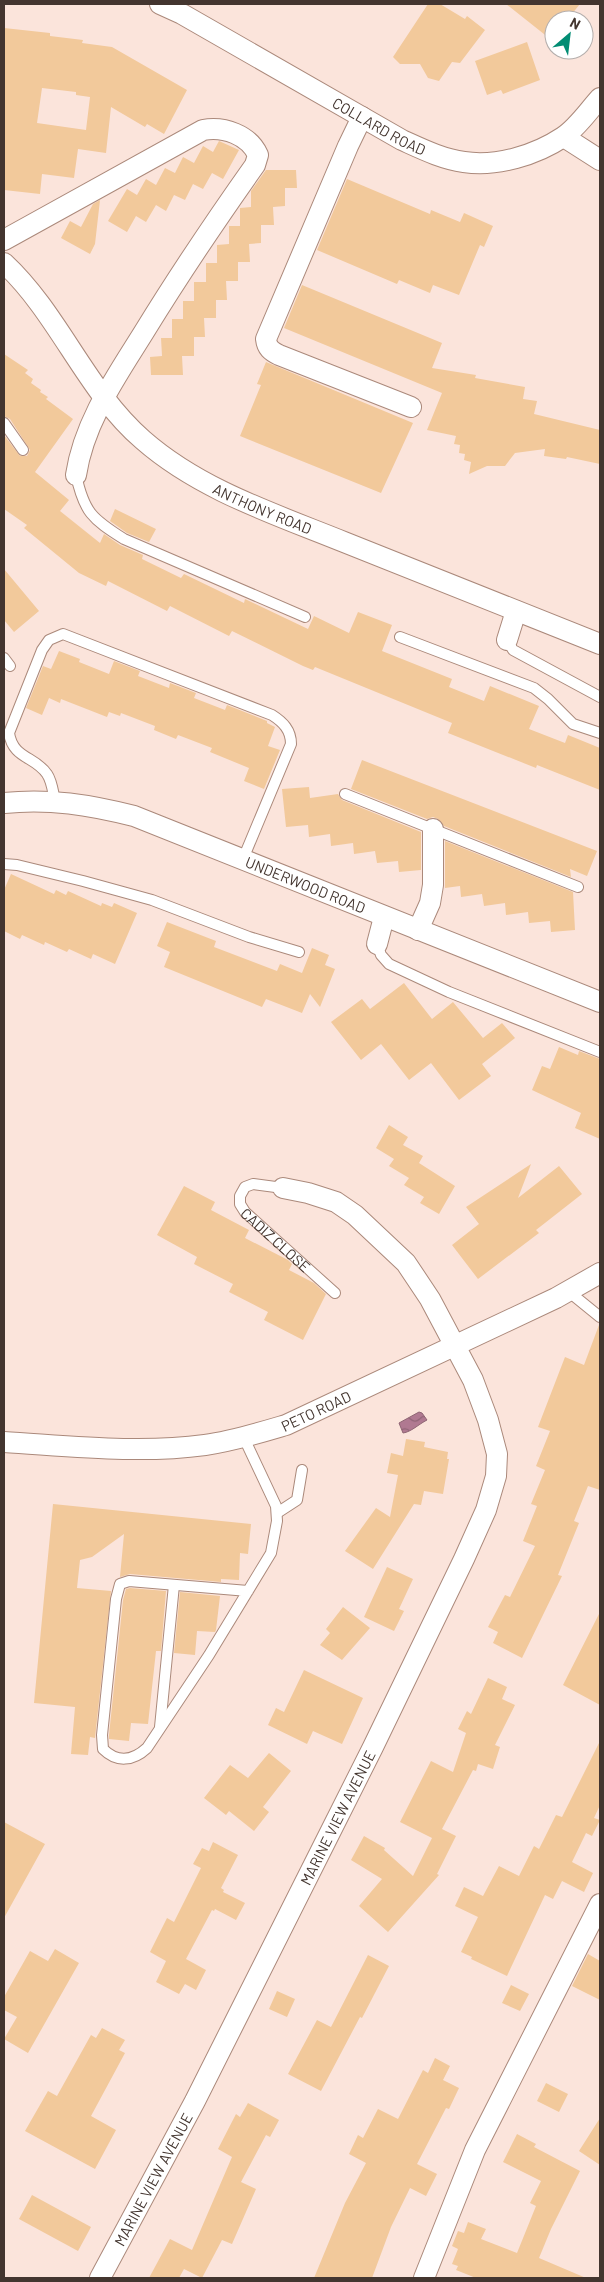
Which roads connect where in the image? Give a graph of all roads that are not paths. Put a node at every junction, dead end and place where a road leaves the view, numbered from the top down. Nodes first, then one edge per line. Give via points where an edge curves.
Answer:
1 (160, 4) edge
2 (600, 98) edge
3 (362, 117) junction
4 (564, 137) junction
5 (600, 160) edge
6 (4, 240) edge
7 (4, 263) edge
8 (105, 396) junction
9 (412, 407) dead end
10 (4, 423) edge
11 (23, 450) dead end
12 (76, 475) joint
13 (516, 611) junction
14 (305, 617) dead end
15 (400, 637) dead end
16 (507, 640) joint
17 (600, 644) edge
18 (600, 697) edge
19 (600, 734) edge
20 (346, 794) dead end
21 (55, 801) junction
22 (4, 803) edge
23 (433, 829) junction
24 (243, 859) junction
25 (4, 864) edge
26 (578, 887) dead end
27 (384, 917) junction
28 (418, 930) junction
29 (377, 944) joint
30 (298, 952) dead end
31 (600, 1002) edge
32 (600, 1052) edge
33 (283, 1188) joint
34 (600, 1273) edge
35 (568, 1291) junction
36 (335, 1293) dead end
37 (600, 1317) edge
38 (453, 1346) junction
39 (244, 1438) junction
40 (4, 1442) edge
41 (302, 1470) dead end
42 (277, 1512) junction
43 (174, 1585) junction
44 (248, 1592) junction
45 (160, 1728) junction
46 (600, 1904) edge
47 (100, 2278) edge
48 (424, 2278) edge

1 - 3 street, COLLARD ROAD
2 - 4 street, COLLARD ROAD
3 - 4 street, COLLARD ROAD via 437,156 465,162 508,160
3 - 9 street via 266,339 267,345 279,355
4 - 5 street
6 - 8 street via 203,130 222,129 250,142 255,149 258,155 255,165 190,258
7 - 8 street, ANTHONY ROAD via 34,296
8 - 12 street via 88,431
8 - 13 street, ANTHONY ROAD via 143,440 197,479
10 - 11 lane
12 - 14 lane via 81,498 89,512 124,539
13 - 16 street
13 - 17 street, ANTHONY ROAD
15 - 19 lane via 534,688 573,724
16 - 18 lane via 513,650
20 - 23 lane
21 - 22 street, UNDERWOOD ROAD
21 - 24 street, UNDERWOOD ROAD via 92,805 134,816
21 - 24 lane via 49,776 14,748 9,733 42,650 49,640 63,634 272,715 284,724 291,737 290,744
23 - 26 lane
23 - 28 street via 433,885 430,903
24 - 27 street, UNDERWOOD ROAD
25 - 30 lane via 152,900
27 - 28 street, UNDERWOOD ROAD
27 - 29 street
28 - 31 street, UNDERWOOD ROAD
29 - 32 lane via 389,964 449,992
33 - 36 lane, CADIZ CLOSE via 253,1184 240,1196 240,1204
33 - 38 street, CADIZ CLOSE via 308,1192 336,1202 376,1234 406,1263 430,1299
34 - 35 street, PETO ROAD
35 - 37 lane
35 - 38 street, PETO ROAD
38 - 39 street, PETO ROAD via 286,1425
38 - 47 street, MARINE VIEW AVENUE via 480,1397 496,1454 496,1476 486,1510 254,1986
39 - 40 street, PETO ROAD via 204,1445 130,1450
39 - 42 lane
41 - 42 lane via 297,1500
42 - 44 lane via 271,1553
43 - 44 lane
43 - 45 lane
43 - 45 lane via 129,1581 120,1584 103,1749 114,1758 132,1758 147,1748
44 - 45 lane
46 - 48 street via 475,2150

